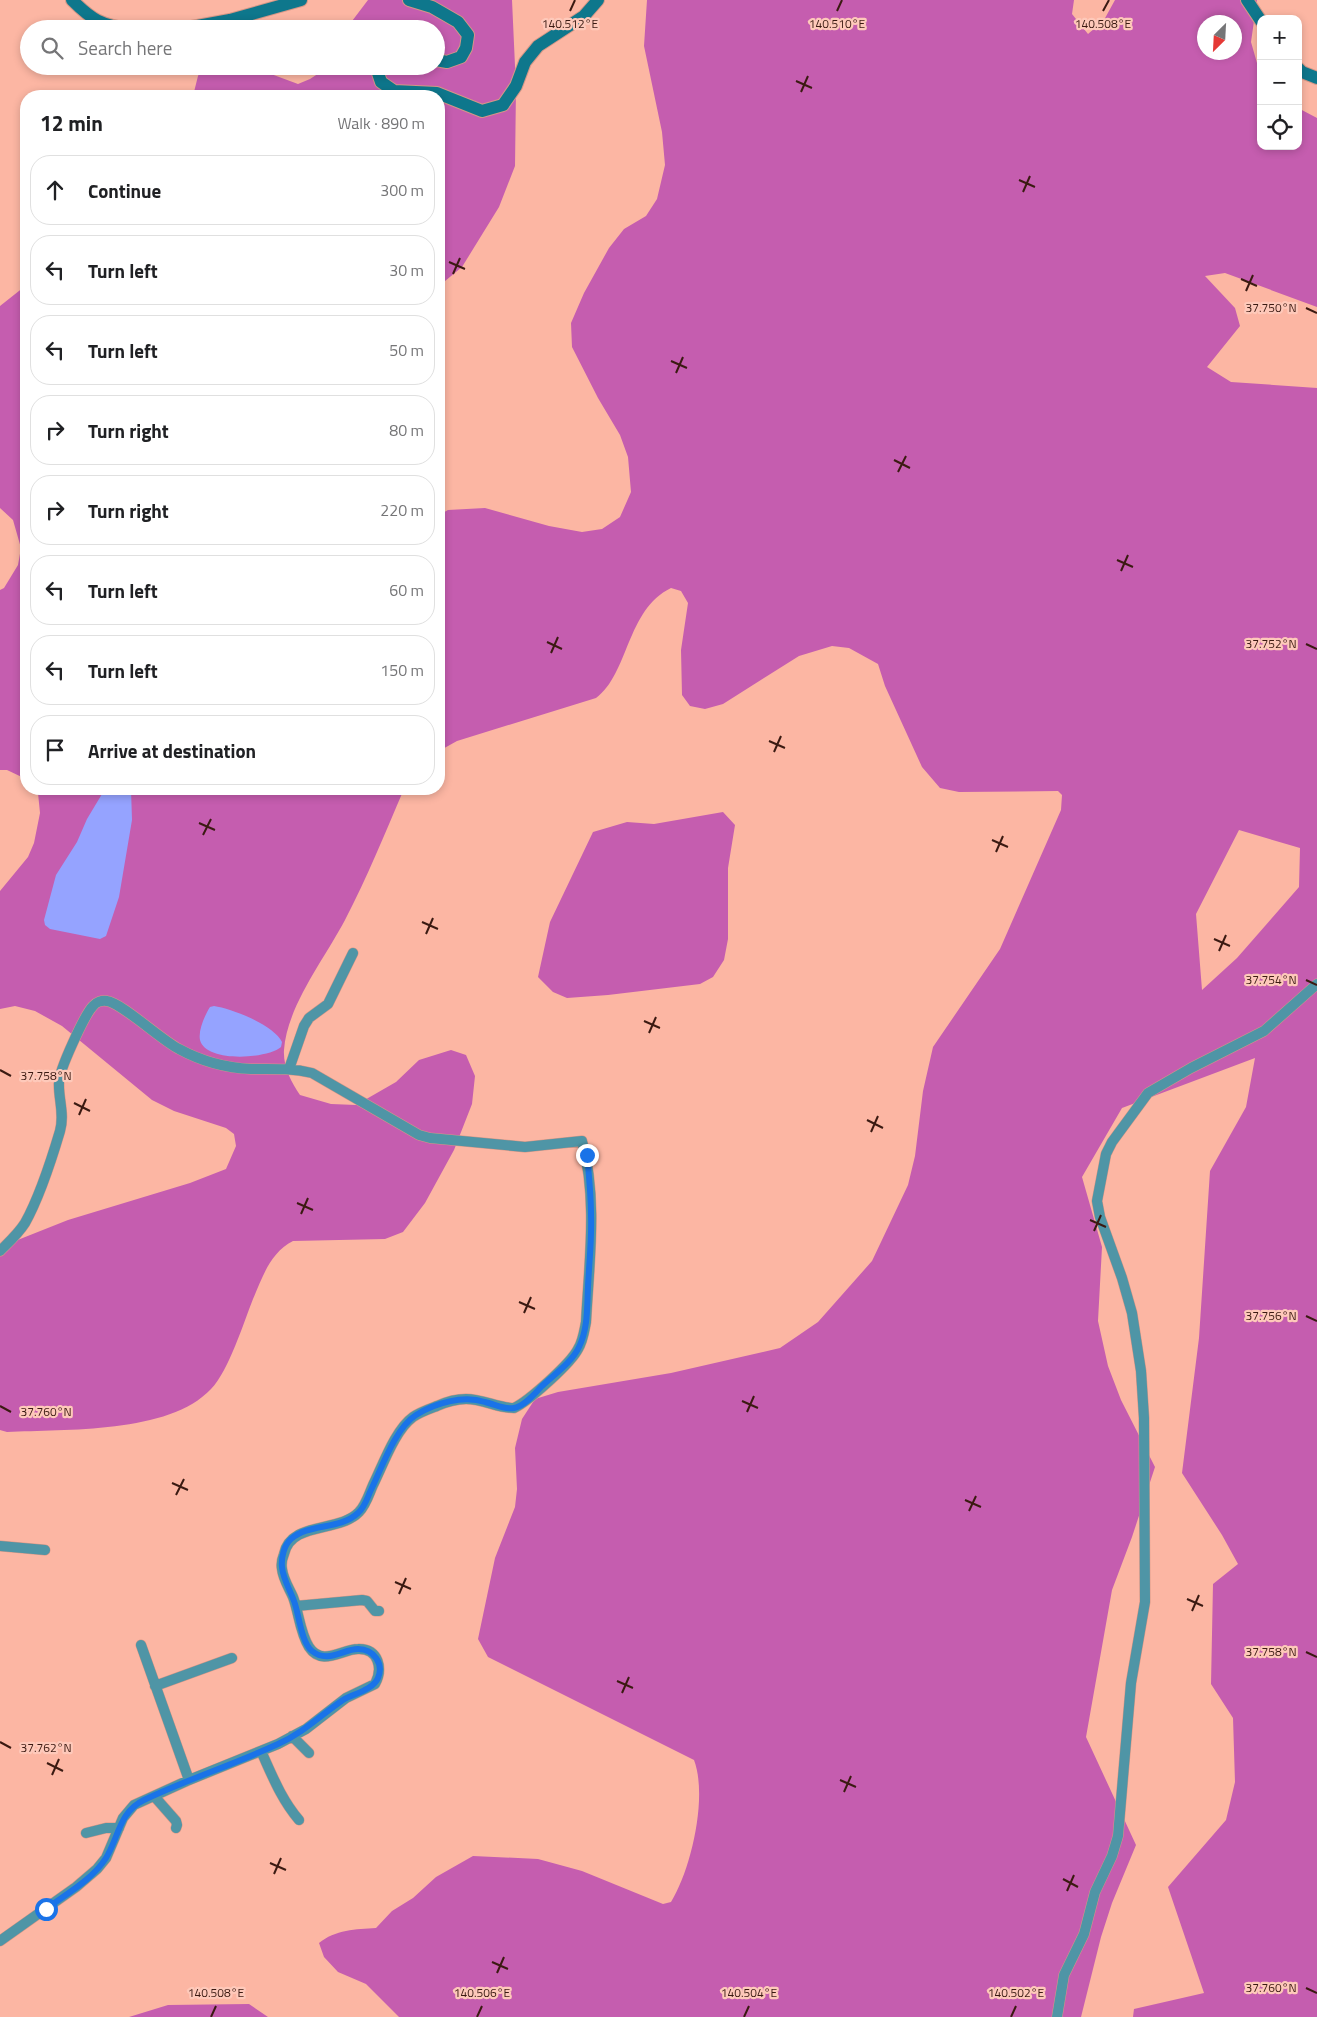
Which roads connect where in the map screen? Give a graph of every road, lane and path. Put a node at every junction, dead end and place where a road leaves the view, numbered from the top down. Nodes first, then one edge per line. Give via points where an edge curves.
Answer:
1 (72, 0) edge
2 (301, 0) edge
3 (409, 0) edge
4 (598, 0) edge
5 (1247, 0) edge
6 (1258, 15) edge
7 (96, 20) edge
8 (230, 20) edge
9 (445, 62) edge
10 (1302, 72) edge
11 (379, 75) edge
12 (1317, 78) edge
13 (393, 90) edge
14 (445, 96) edge
15 (353, 953) dead end
16 (1317, 984) edge
17 (289, 1069) junction
18 (0, 1251) edge
19 (0, 1546) edge
20 (45, 1550) dead end
21 (296, 1606) junction
22 (378, 1611) dead end
23 (141, 1645) dead end
24 (232, 1658) dead end
25 (155, 1686) junction
26 (292, 1736) junction
27 (261, 1751) junction
28 (309, 1753) dead end
29 (189, 1780) junction
30 (154, 1796) junction
31 (299, 1820) dead end
32 (119, 1828) junction
33 (176, 1828) dead end
34 (86, 1833) dead end
35 (0, 1941) edge
36 (1057, 2017) edge

1 - 7 main road
2 - 8 main road
3 - 9 main road via 458,22 468,35 461,57
4 - 14 main road via 584,16 538,46 525,62 516,86 503,105 482,111
5 - 6 main road
10 - 12 main road
11 - 13 main road via 381,82
15 - 17 street via 328,1004 309,1018 304,1026
16 - 36 street via 1264,1031 1148,1093 1106,1154 1097,1201 1132,1313 1141,1371 1145,1602 1134,1656 1118,1836 1095,1892 1084,1934 1064,1975
17 - 18 street via 249,1069 206,1061 178,1049 114,1003 94,1004 61,1072 62,1124 37,1196 26,1222
17 - 21 street via 312,1073 410,1132 430,1138 525,1147 582,1141 587,1155 592,1214 586,1322 575,1355 526,1401 514,1408 465,1399 446,1402 414,1416 403,1427 358,1514 293,1537 286,1545 282,1568
19 - 20 street
21 - 22 street via 362,1600
21 - 26 street via 311,1650 327,1656 363,1649 377,1659 380,1671 375,1684 346,1698
23 - 25 street
24 - 25 street
25 - 29 street
26 - 27 street
26 - 28 street
27 - 29 street
27 - 31 street via 279,1793
29 - 30 street
30 - 32 street via 129,1810
30 - 33 street via 176,1821
32 - 34 street
32 - 35 street via 106,1858 90,1876

